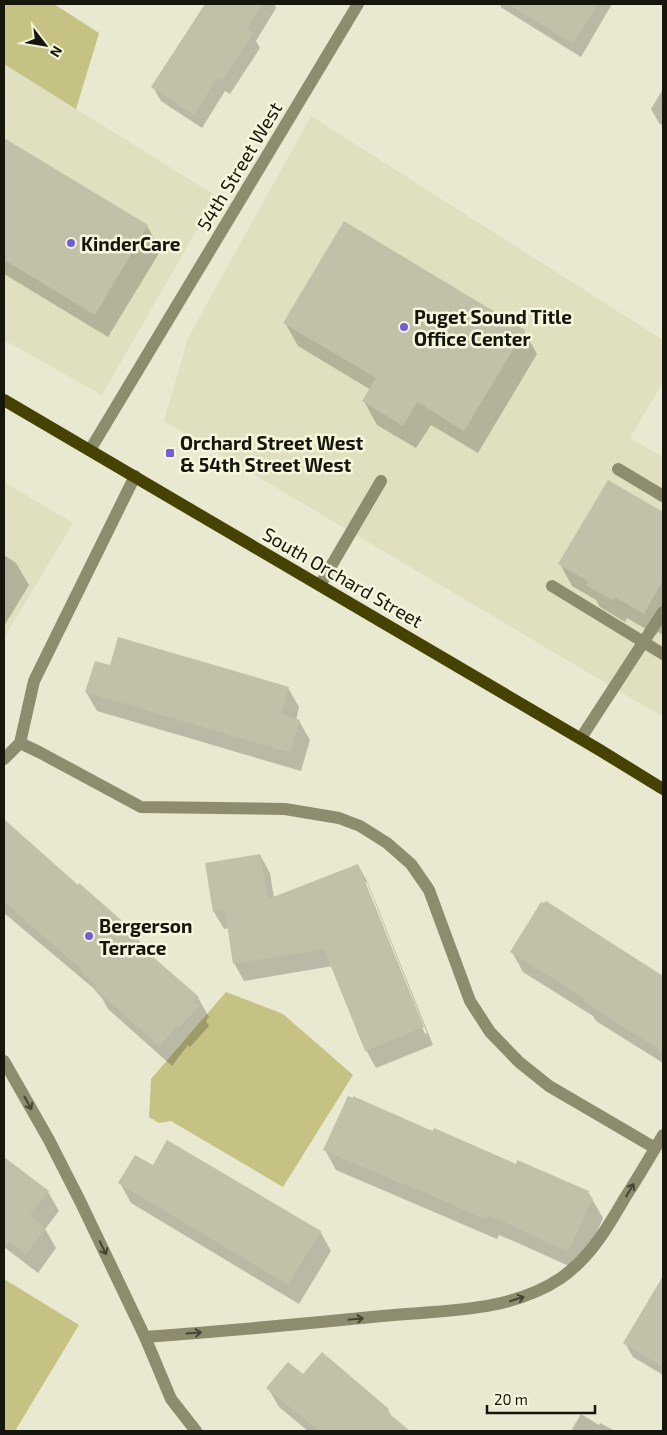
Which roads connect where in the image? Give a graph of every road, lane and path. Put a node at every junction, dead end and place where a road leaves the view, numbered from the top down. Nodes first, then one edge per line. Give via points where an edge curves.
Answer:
1 (356, 5) edge
2 (4, 400) edge
3 (90, 450) junction
4 (618, 469) dead end
5 (135, 476) junction
6 (381, 481) dead end
7 (663, 496) edge
8 (320, 585) junction
9 (552, 586) dead end
10 (663, 612) edge
11 (643, 642) junction
12 (663, 654) edge
13 (581, 738) junction
14 (20, 743) junction
15 (4, 759) edge
16 (663, 789) edge
17 (4, 1061) edge
18 (663, 1135) edge
19 (656, 1148) junction
20 (146, 1337) junction
21 (196, 1431) edge

1 - 3 street, 54th Street West
2 - 3 main road, South Orchard Street
3 - 5 main road, South Orchard Street
4 - 7 street
5 - 8 main road, South Orchard Street
5 - 14 street via 34,681
6 - 8 street
8 - 13 main road, South Orchard Street
9 - 11 street
10 - 11 street
11 - 12 street
11 - 13 street
13 - 16 main road, South Orchard Street
14 - 15 street
14 - 19 street via 141,807 285,809 339,818 360,826 387,843 411,864 429,890 470,1001 490,1032 519,1062 549,1086
17 -> 20 street via 81,1202
18 - 19 street
20 -> 19 street via 472,1308 511,1302 538,1292 585,1258 604,1234
20 - 21 street via 171,1399

